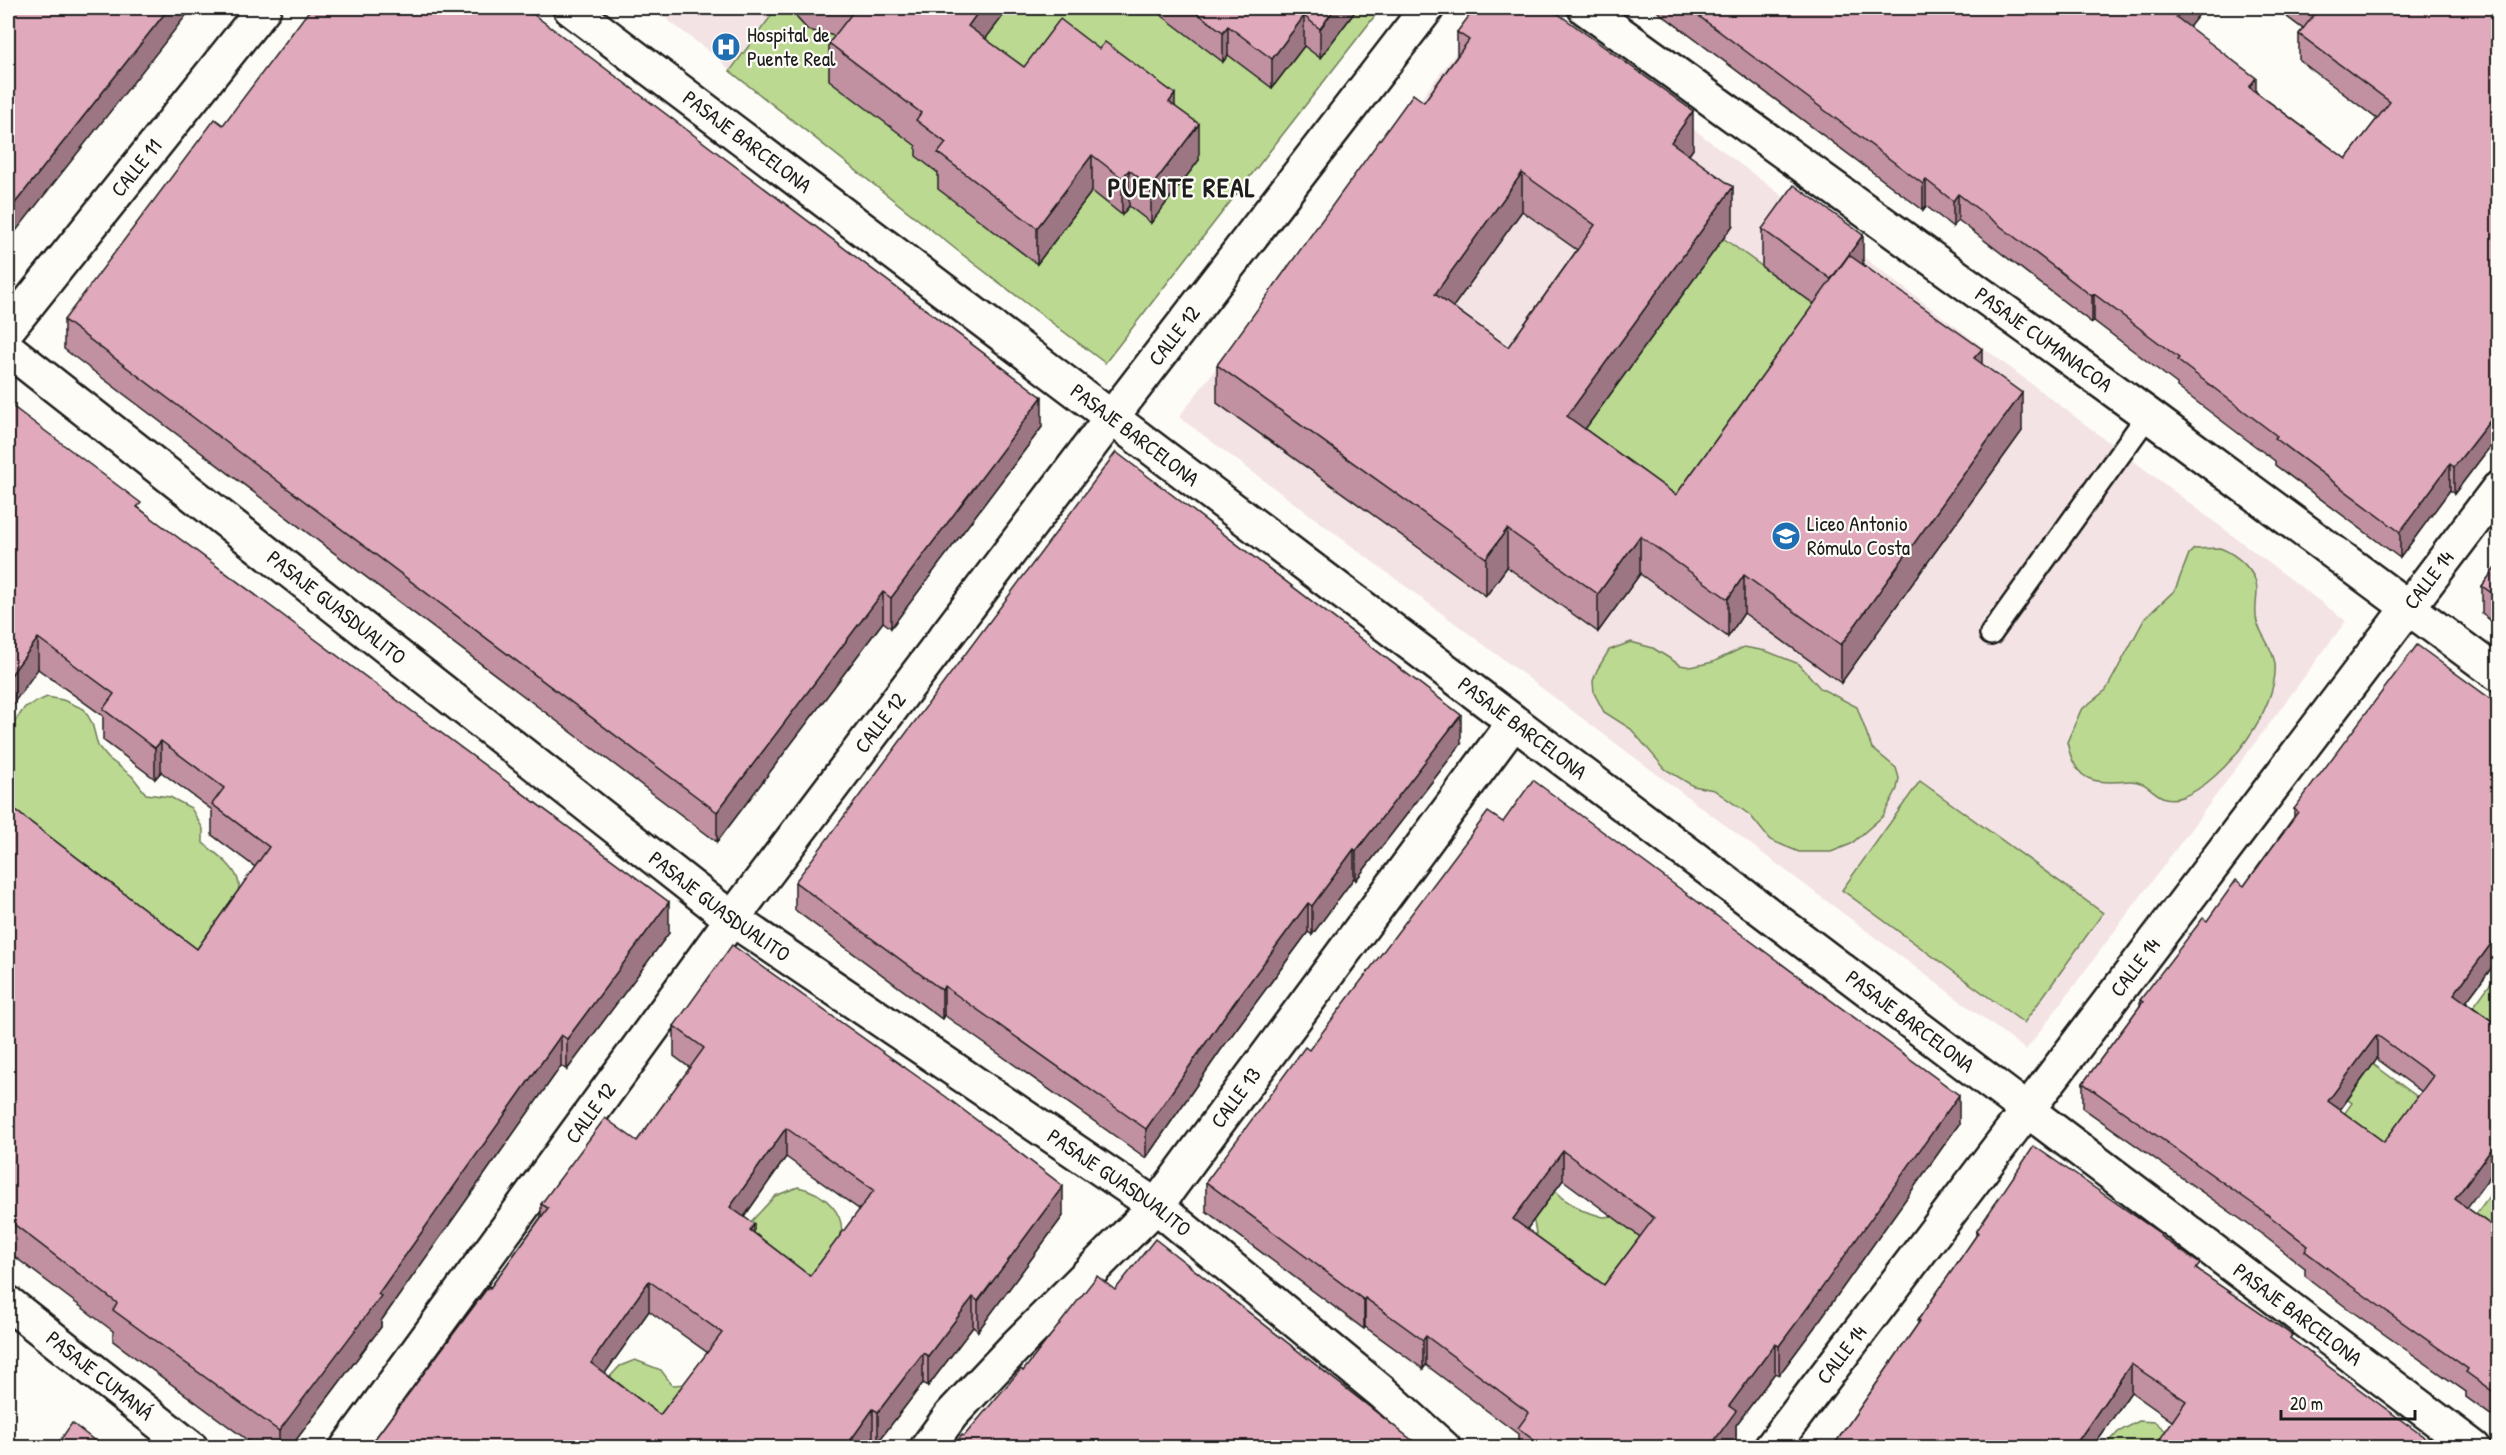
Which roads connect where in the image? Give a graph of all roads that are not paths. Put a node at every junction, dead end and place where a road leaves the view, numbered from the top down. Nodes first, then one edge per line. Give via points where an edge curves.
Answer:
1 (264, 8) edge
2 (570, 8) edge
3 (1427, 8) edge
4 (1585, 8) edge
5 (8, 329) edge
6 (8, 349) edge
7 (2148, 415) junction
8 (1111, 418) junction
9 (2499, 489) edge
10 (2408, 607) junction
11 (1991, 634) dead end
12 (2499, 674) edge
13 (1513, 723) junction
14 (732, 919) junction
15 (2026, 1110) junction
16 (1156, 1206) junction
17 (8, 1303) edge
18 (191, 1448) edge
19 (347, 1448) edge
20 (927, 1448) edge
21 (1444, 1448) edge
22 (1772, 1448) edge
23 (2474, 1448) edge

1 - 5 street, CALLE 11
2 - 8 street, PASAJE BARCELONA
3 - 8 street, CALLE 12
4 - 7 street, PASAJE CUMANACOA
6 - 14 street, PASAJE GUASDUALITO
7 - 10 street, PASAJE CUMANACOA
7 - 11 lane
8 - 13 street, PASAJE BARCELONA
8 - 14 street, CALLE 12
9 - 10 street, CALLE 14
10 - 12 street, PASAJE CUMANACOA
10 - 15 street, CALLE 14
13 - 15 street, PASAJE BARCELONA
13 - 16 street, CALLE 13
14 - 16 street, PASAJE GUASDUALITO
14 - 19 street, CALLE 12
15 - 22 street, CALLE 14
15 - 23 street, PASAJE BARCELONA
16 - 20 street, CALLE 13 via 1015,1347 951,1415
16 - 21 street, PASAJE GUASDUALITO
17 - 18 street, PASAJE CUMANÁ

